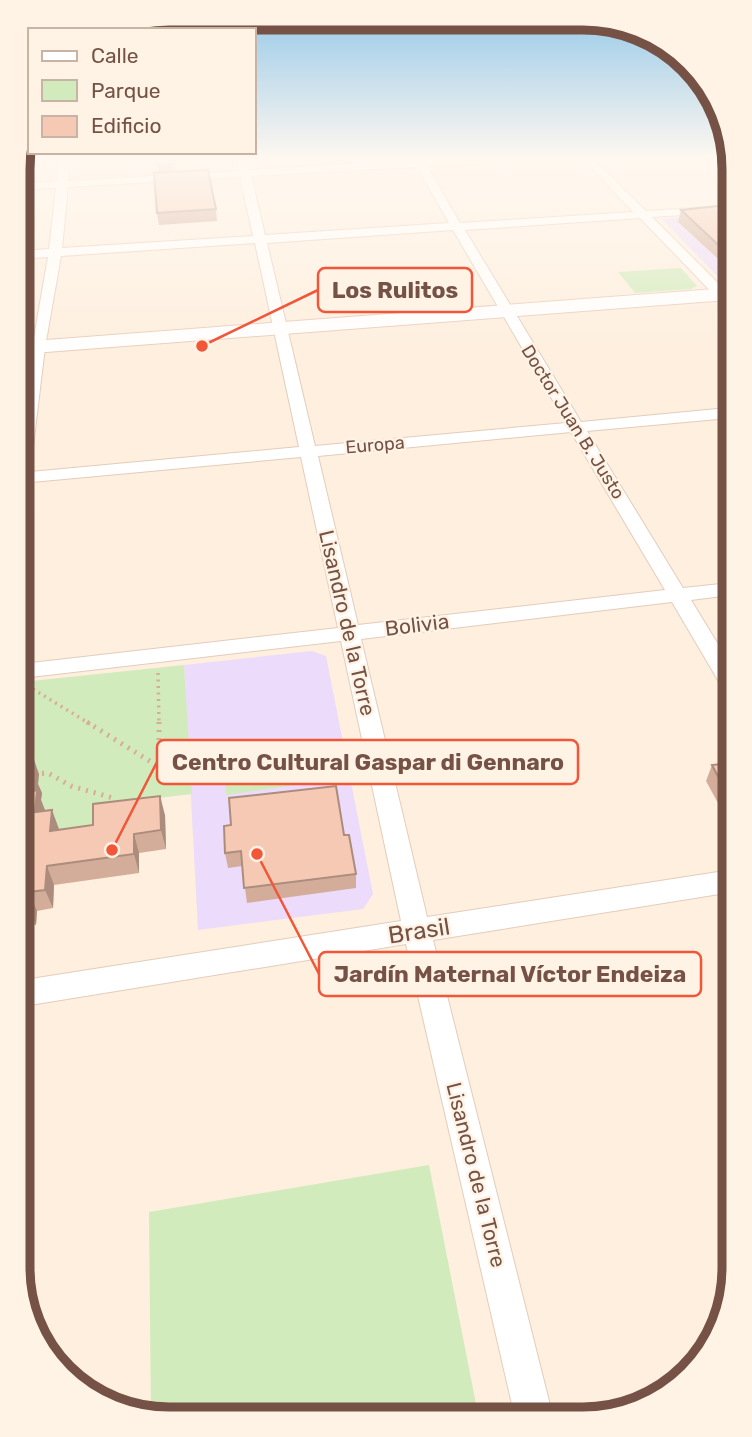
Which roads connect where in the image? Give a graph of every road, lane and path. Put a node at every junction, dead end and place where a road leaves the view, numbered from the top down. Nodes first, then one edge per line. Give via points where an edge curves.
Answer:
1 (58, 227) edge
2 (257, 227) edge
3 (456, 227) joint
4 (657, 227) edge
5 (260, 240) junction
6 (55, 253) junction
7 (30, 254) edge
8 (722, 292) edge
9 (722, 296) edge
10 (505, 311) junction
11 (280, 329) junction
12 (30, 343) edge
13 (30, 347) edge
14 (722, 414) edge
15 (578, 427) junction
16 (308, 452) junction
17 (30, 477) edge
18 (722, 590) edge
19 (678, 595) junction
20 (349, 633) junction
21 (158, 667) dead end
22 (722, 669) edge
23 (30, 677) edge
24 (30, 682) edge
25 (31, 775) edge
26 (113, 798) dead end
27 (722, 883) edge
28 (417, 931) junction
29 (30, 992) edge
30 (532, 1407) edge

1 - 6 street
2 - 5 street, Lisandro de la Torre
3 - 5 street
3 - 10 street, Doctor Juan B. Justo
4 - 8 street
5 - 6 street
5 - 11 street, Lisandro de la Torre
6 - 7 street
6 - 12 street
9 - 10 main road
10 - 11 main road
10 - 15 street, Doctor Juan B. Justo
11 - 13 main road
11 - 16 street, Lisandro de la Torre
14 - 15 street, Europa
15 - 16 street, Europa
15 - 19 street, Doctor Juan B. Justo
16 - 17 street, Europa
16 - 20 street, Lisandro de la Torre
18 - 19 street, Bolivia
19 - 20 street, Bolivia
19 - 22 street, Doctor Juan B. Justo
20 - 23 street, Bolivia
20 - 28 street, Lisandro de la Torre
21 - 24 path via 159,767
25 - 26 path via 48,773 71,786
27 - 28 street, Brasil
28 - 29 street, Brasil
28 - 30 street, Lisandro de la Torre

